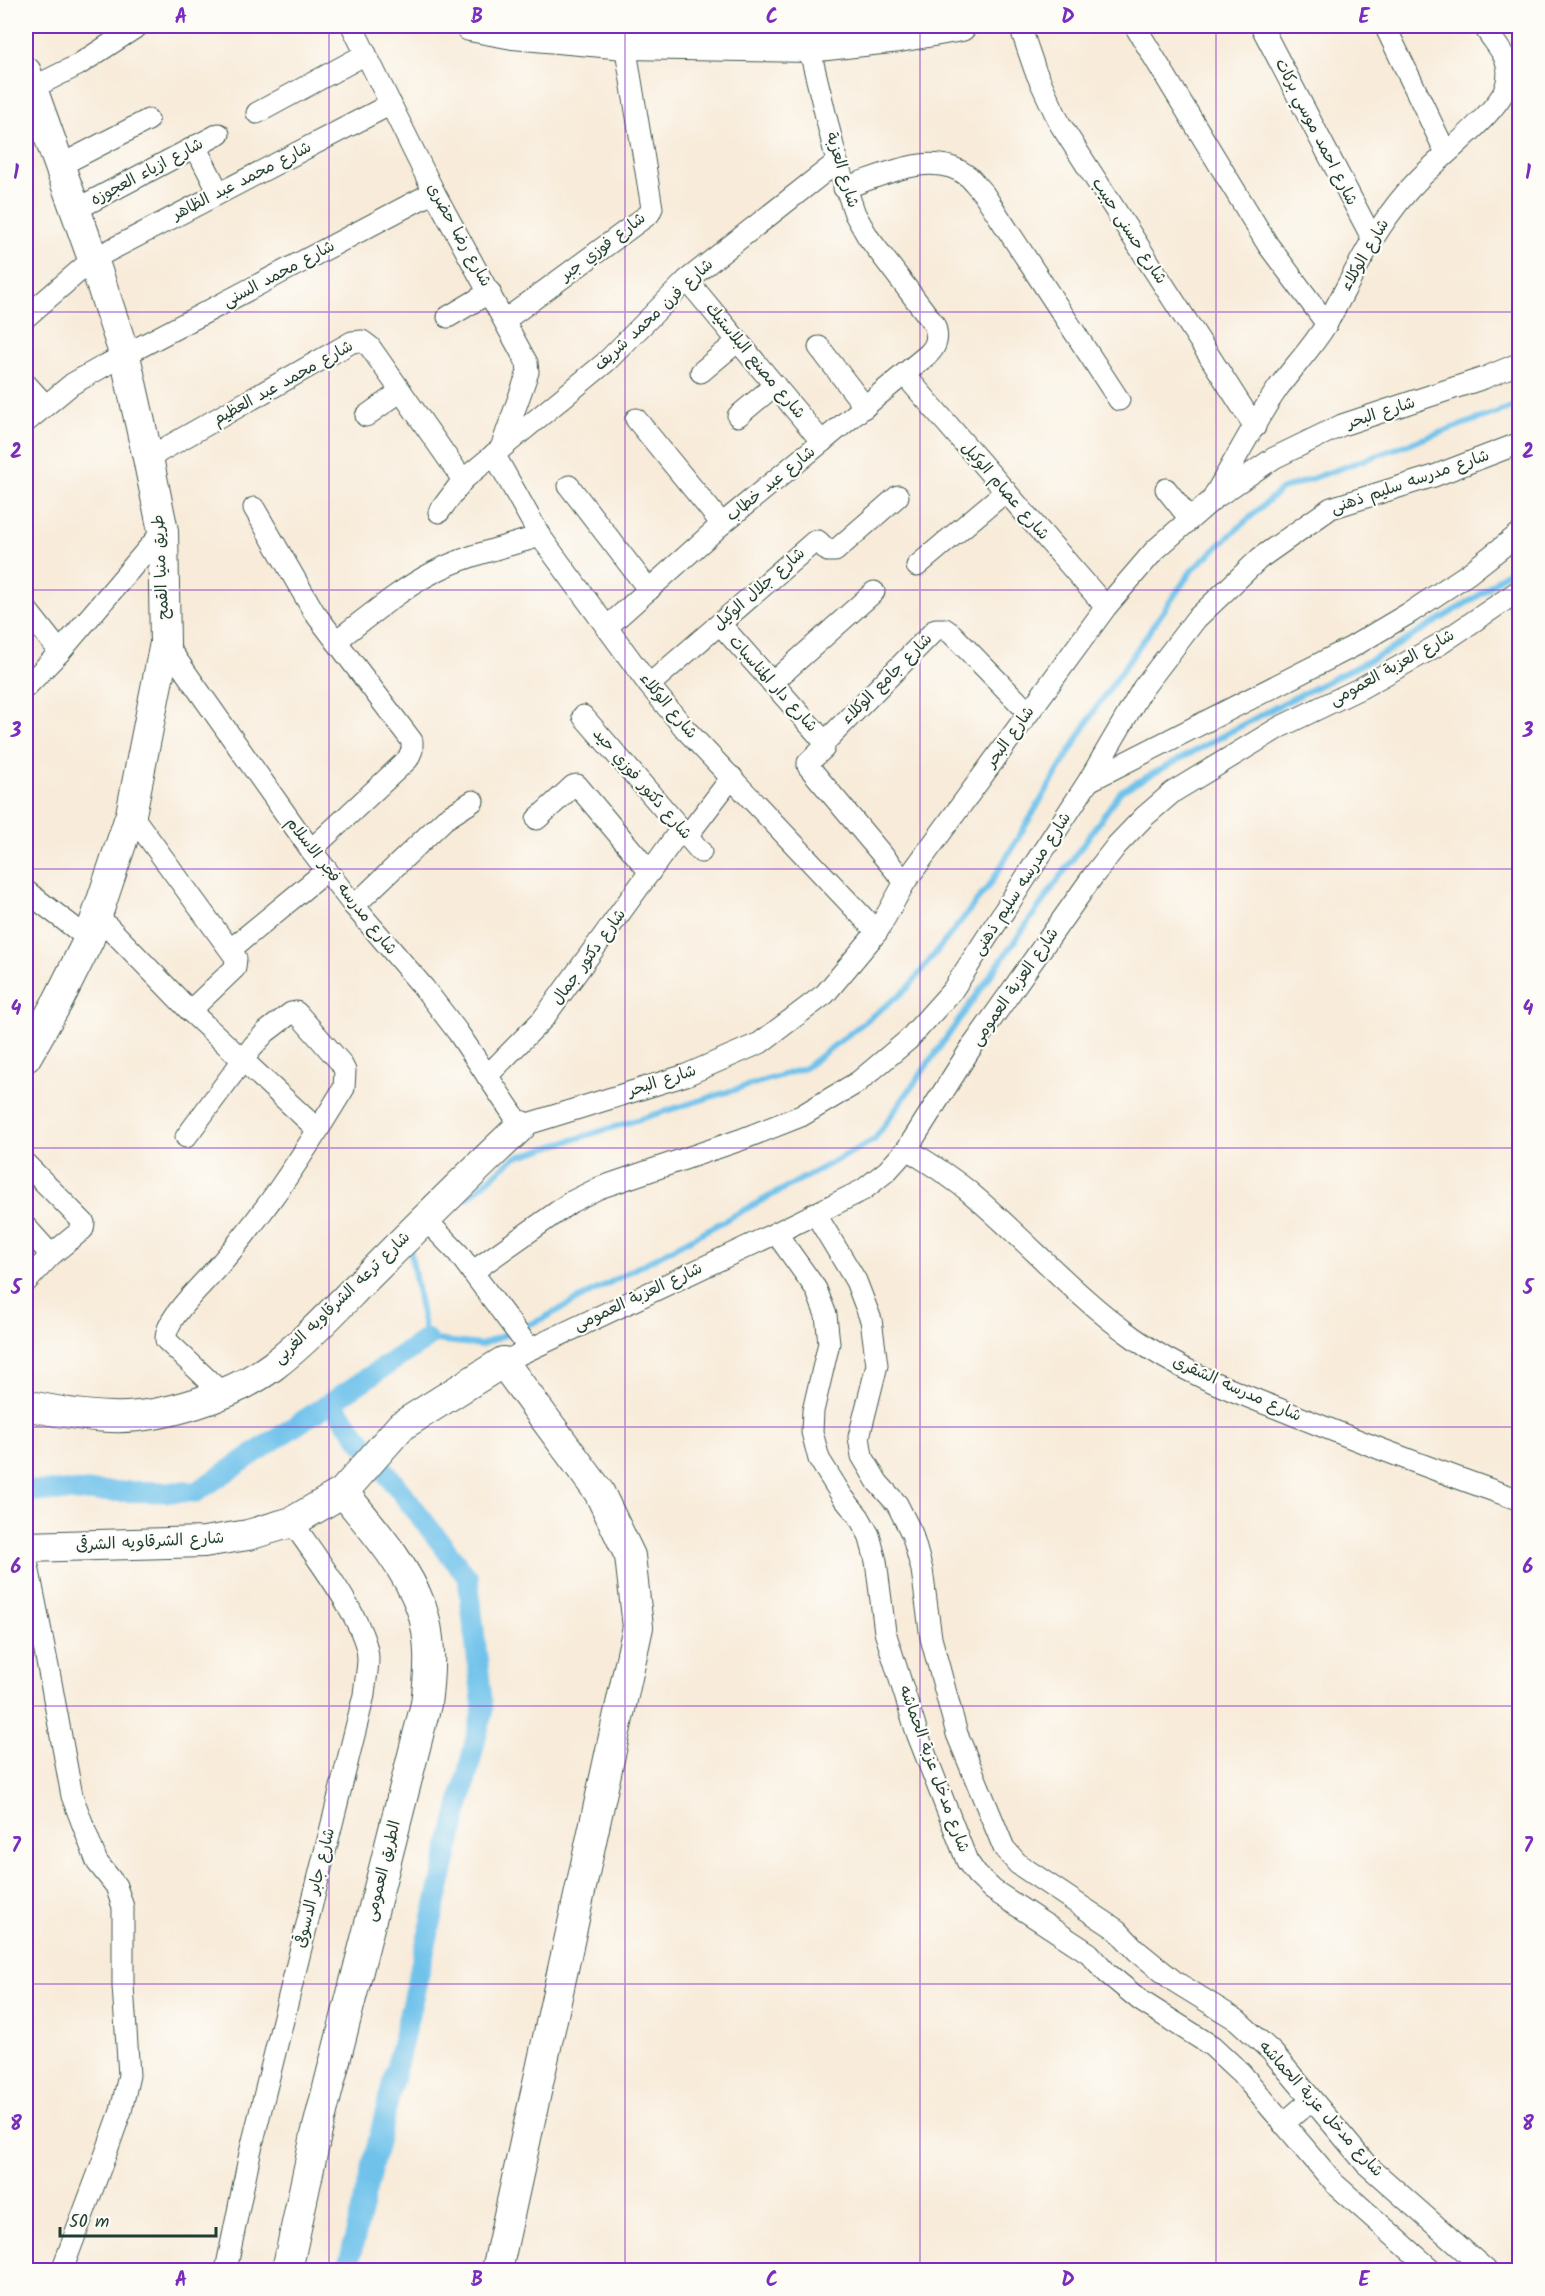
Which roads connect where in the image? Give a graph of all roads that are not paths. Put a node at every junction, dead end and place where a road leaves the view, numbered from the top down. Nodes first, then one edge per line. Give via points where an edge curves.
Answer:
1 (138, 26) edge
2 (352, 26) edge
3 (471, 26) edge
4 (961, 26) edge
5 (1020, 26) edge
6 (1135, 26) edge
7 (1261, 26) edge
8 (1385, 26) edge
9 (1484, 26) edge
10 (587, 33) edge
11 (731, 36) edge
12 (821, 39) edge
13 (626, 44) junction
14 (366, 54) junction
15 (29, 80) edge
16 (391, 104) junction
17 (257, 113) dead end
18 (148, 120) dead end
19 (219, 134) dead end
20 (195, 146) junction
21 (1446, 153) junction
22 (837, 162) junction
23 (59, 166) junction
24 (844, 188) junction
25 (434, 192) junction
26 (219, 193) junction
27 (75, 210) junction
28 (1372, 238) junction
29 (93, 259) junction
30 (687, 280) junction
31 (490, 292) junction
32 (448, 317) dead end
33 (26, 318) edge
34 (505, 320) junction
35 (1326, 324) junction
36 (738, 341) junction
37 (937, 342) joint
38 (819, 347) dead end
39 (125, 356) junction
40 (1520, 363) edge
41 (701, 372) dead end
42 (904, 374) junction
43 (26, 384) edge
44 (775, 385) junction
45 (401, 391) junction
46 (1119, 400) dead end
47 (45, 405) junction
48 (865, 406) junction
49 (366, 416) dead end
50 (738, 416) dead end
51 (636, 419) dead end
52 (26, 422) edge
53 (1255, 427) junction
54 (822, 442) junction
55 (1520, 443) edge
56 (497, 451) junction
57 (148, 458) junction
58 (464, 480) junction
59 (569, 486) dead end
60 (1166, 489) dead end
61 (1006, 491) junction
62 (898, 496) dead end
63 (1212, 500) junction
64 (254, 508) dead end
65 (440, 512) dead end
66 (1190, 519) junction
67 (722, 525) junction
68 (163, 531) junction
69 (1520, 533) edge
70 (540, 536) junction
71 (917, 566) dead end
72 (649, 590) junction
73 (1520, 590) edge
74 (874, 592) dead end
75 (1107, 607) junction
76 (26, 609) edge
77 (720, 624) junction
78 (606, 628) junction
79 (336, 641) junction
80 (165, 643) junction
81 (60, 652) junction
82 (772, 683) junction
83 (649, 685) junction
84 (26, 687) edge
85 (1028, 712) junction
86 (584, 716) dead end
87 (825, 742) junction
88 (732, 777) junction
89 (1089, 782) junction
90 (473, 801) dead end
91 (131, 814) junction
92 (537, 819) dead end
93 (684, 833) junction
94 (311, 850) junction
95 (701, 852) dead end
96 (327, 870) junction
97 (650, 872) junction
98 (905, 882) junction
99 (26, 891) edge
100 (354, 906) junction
101 (93, 927) junction
102 (877, 932) junction
103 (231, 949) junction
104 (190, 1011) junction
105 (26, 1058) edge
106 (243, 1060) junction
107 (487, 1076) junction
108 (521, 1126) junction
109 (318, 1130) junction
110 (186, 1137) dead end
111 (907, 1149) junction
112 (26, 1164) edge
113 (815, 1213) junction
114 (424, 1218) junction
115 (26, 1227) edge
116 (776, 1233) junction
117 (51, 1255) junction
118 (472, 1272) junction
119 (26, 1282) edge
120 (519, 1351) junction
121 (223, 1394) junction
122 (26, 1405) edge
123 (343, 1492) junction
124 (1520, 1500) edge
125 (292, 1522) junction
126 (26, 1547) edge
127 (26, 1556) edge
128 (1173, 1983) junction
129 (1159, 2008) junction
130 (1308, 2103) junction
131 (1286, 2122) junction
132 (62, 2271) edge
133 (226, 2271) edge
134 (286, 2271) edge
135 (497, 2271) edge
136 (1432, 2271) edge
137 (1486, 2271) edge

1 - 15 street via 78,65
2 - 14 street, شارع رضا حضرى
3 - 10 street via 513,34
4 - 12 street via 899,37
5 - 53 street, شارع حسنى حبيب via 1060,124
6 - 35 street via 1268,245
7 - 28 street, شارع احمد موسي بركات
8 - 21 street
9 - 21 street, شارع الوكلاء via 1503,51 1509,69 1506,88 1496,105
10 - 13 street
11 - 12 street
11 - 13 street
12 - 22 street, شارع العزبة
13 - 34 street, شارع فوزي جبر via 652,208
14 - 16 street, شارع رضا حضرى
14 - 17 street
15 - 23 street, طريق منيا القمح
16 - 25 street, شارع رضا حضرى
16 - 26 street, شارع محمد عبد الظاهر
18 - 23 street
19 - 20 street, شارع ازياء العجوزه
20 - 26 street
20 - 27 street, شارع ازياء العجوزه
21 - 28 street, شارع الوكلاء via 1419,179
22 - 24 street, شارع العزبة
22 - 30 street, شارع فرن محمد شريف
23 - 27 street, طريق منيا القمح
24 - 37 street, شارع العزبة via 868,237 934,324
24 - 46 street via 922,163 946,165 968,176 984,194
25 - 31 street, شارع رضا حضرى
25 - 39 street, شارع محمد السنى
26 - 29 street, شارع محمد عبد الظاهر
27 - 29 street, طريق منيا القمح
28 - 35 street, شارع الوكلاء
29 - 33 street, شارع محمد عبد الظاهر
29 - 39 street, طريق منيا القمح
30 - 36 street, شارع مصنع البلاستيك
30 - 56 street, شارع فرن محمد شريف via 606,362
31 - 32 street
31 - 34 street, شارع رضا حضرى
34 - 56 street, شارع رضا حضرى via 524,354 528,372
35 - 53 street, شارع الوكلاء
36 - 41 street
36 - 44 street, شارع مصنع البلاستيك
37 - 42 street, شارع عبد خطاب
38 - 48 street
39 - 47 street, شارع محمد السنى via 72,384
39 - 57 street, طريق منيا القمح
40 - 63 street, شارع البحر via 1342,425 1274,458
42 - 48 street, شارع عبد خطاب
42 - 61 street, شارع عصام الوكيل
43 - 47 street
44 - 50 street
44 - 54 street, شارع مصنع البلاستيك
45 - 49 street
45 - 57 street, شارع محمد عبد العظيم via 370,347 357,341
45 - 58 street, شارع محمد عبد العظيم
47 - 52 street, شارع محمد السنى
48 - 54 street, شارع عبد خطاب
51 - 67 street
53 - 63 street, شارع الوكلاء
54 - 67 street, شارع عبد خطاب
55 - 89 street, شارع مدرسه سليم ذهنى via 1434,476 1331,508 1260,558 1196,619 1143,688
56 - 58 street, شارع فرن محمد شريف
56 - 70 street, شارع الوكلاء
57 - 68 street, طريق منيا القمح
58 - 65 street, شارع فرن محمد شريف
59 - 72 street
60 - 66 street
61 - 71 street
61 - 75 street, شارع عصام الوكيل
62 - 77 street, شارع جلال الوكيل via 835,551 828,551 815,541
63 - 66 street, شارع البحر
64 - 79 street via 314,612
66 - 75 street, شارع البحر via 1155,550
67 - 72 street, شارع عبد خطاب
68 - 80 street, طريق منيا القمح
68 - 81 street
69 - 89 street via 1440,593 1352,647
70 - 78 street, شارع الوكلاء
70 - 79 street via 436,571
72 - 78 street, شارع عبد خطاب
73 - 111 street, شارع العزبة العمومى via 1440,644 1280,727 1173,792 1144,817 1093,876 969,1051
74 - 82 street
75 - 85 street, شارع البحر
76 - 81 street
77 - 82 street, شارع دار المناسبات
77 - 83 street, شارع جلال الوكيل
78 - 83 street, شارع الوكلاء
79 - 94 street via 411,741 412,750 408,759
80 - 91 street, طريق منيا القمح
80 - 94 street, شارع مدرسه فجر الاسلام
81 - 84 street
82 - 87 street, شارع دار المناسبات
83 - 88 street, شارع الوكلاء
85 - 87 street, شارع جامع الوكلاء via 952,634 936,629
85 - 98 street, شارع البحر
86 - 93 street, شارع دكتور فوزي حيد
87 - 98 street, شارع دار المناسبات via 808,766
88 - 93 street, شارع دكتور جمال
88 - 102 street, شارع الوكلاء
89 - 118 street, شارع مدرسه سليم ذهنى via 952,991 908,1040 858,1082 801,1116 598,1188 571,1202
90 - 100 street via 437,827
91 - 101 street, طريق منيا القمح
91 - 103 street
92 - 97 street via 577,785
93 - 95 street, شارع دكتور فوزي حيد
93 - 97 street, شارع دكتور جمال
94 - 96 street, شارع مدرسه فجر الاسلام
96 - 100 street, شارع مدرسه فجر الاسلام
96 - 103 street
97 - 107 street, شارع دكتور جمال via 543,1019
98 - 102 street, شارع البحر
99 - 101 street
100 - 107 street, شارع مدرسه فجر الاسلام via 424,988
101 - 104 street
101 - 105 street, طريق منيا القمح
102 - 108 street, شارع البحر via 825,994 760,1043 686,1075
103 - 104 street via 236,958 235,968
104 - 106 street
106 - 109 street
106 - 109 street via 266,1032 296,1012 345,1071 344,1088
106 - 110 street
107 - 108 street, شارع مدرسه فجر الاسلام
108 - 114 street, شارع ترعه الشرقاويه الغربى
109 - 121 street via 272,1200 183,1305 165,1333 166,1340
111 - 113 street, شارع العزبة العمومى via 887,1172 863,1190
111 - 124 street, شارع مدرسه الشقرى via 973,1195 1090,1303 1134,1338 1182,1368 1409,1462
112 - 117 street via 84,1223 83,1229
113 - 116 street, شارع العزبة العمومى
113 - 128 street, شارع مدخل عزبة الحماشه via 856,1281 871,1320 877,1365 859,1437 862,1456 897,1504 912,1534 922,1570 931,1638 957,1734 1004,1848 1018,1864 1117,1930
114 - 118 street
114 - 121 street, شارع ترعه الشرقاويه الغربى via 272,1366
115 - 117 street
116 - 120 street, شارع العزبة العمومى
116 - 129 street, شارع مدخل عزبة الحماشه via 816,1289 826,1315 829,1343 813,1411 812,1432 819,1459 869,1535 885,1632 917,1733 967,1861 993,1890 1089,1953 1107,1973
117 - 119 street
118 - 120 street
120 - 123 street, شارع الشرقاويه الشرقى via 401,1426
120 - 135 street via 599,1492 630,1556 638,1627
121 - 122 street, شارع ترعه الشرقاويه الغربى via 169,1412 112,1418
123 - 125 street, شارع الشرقاويه الشرقى
123 - 134 street, الطريق العمومى via 406,1577 421,1608 428,1636 430,1672 426,1704 316,2135
125 - 126 street, شارع الشرقاويه الشرقى via 204,1542
125 - 133 street, شارع جابر الدسوقى via 351,1611 364,1636 368,1658 364,1695 250,2153
127 - 132 street via 72,1796 97,1862 116,1886 123,1907 129,2075 113,2132
128 - 129 street
128 - 130 street, شارع مدخل عزبة الحماشه via 1237,2020 1274,2053
129 - 131 street, شارع مدخل عزبة الحماشه via 1212,2046
130 - 131 street
130 - 137 street, شارع مدخل عزبة الحماشه via 1366,2164
131 - 136 street, شارع مدخل عزبة الحماشه via 1335,2184

